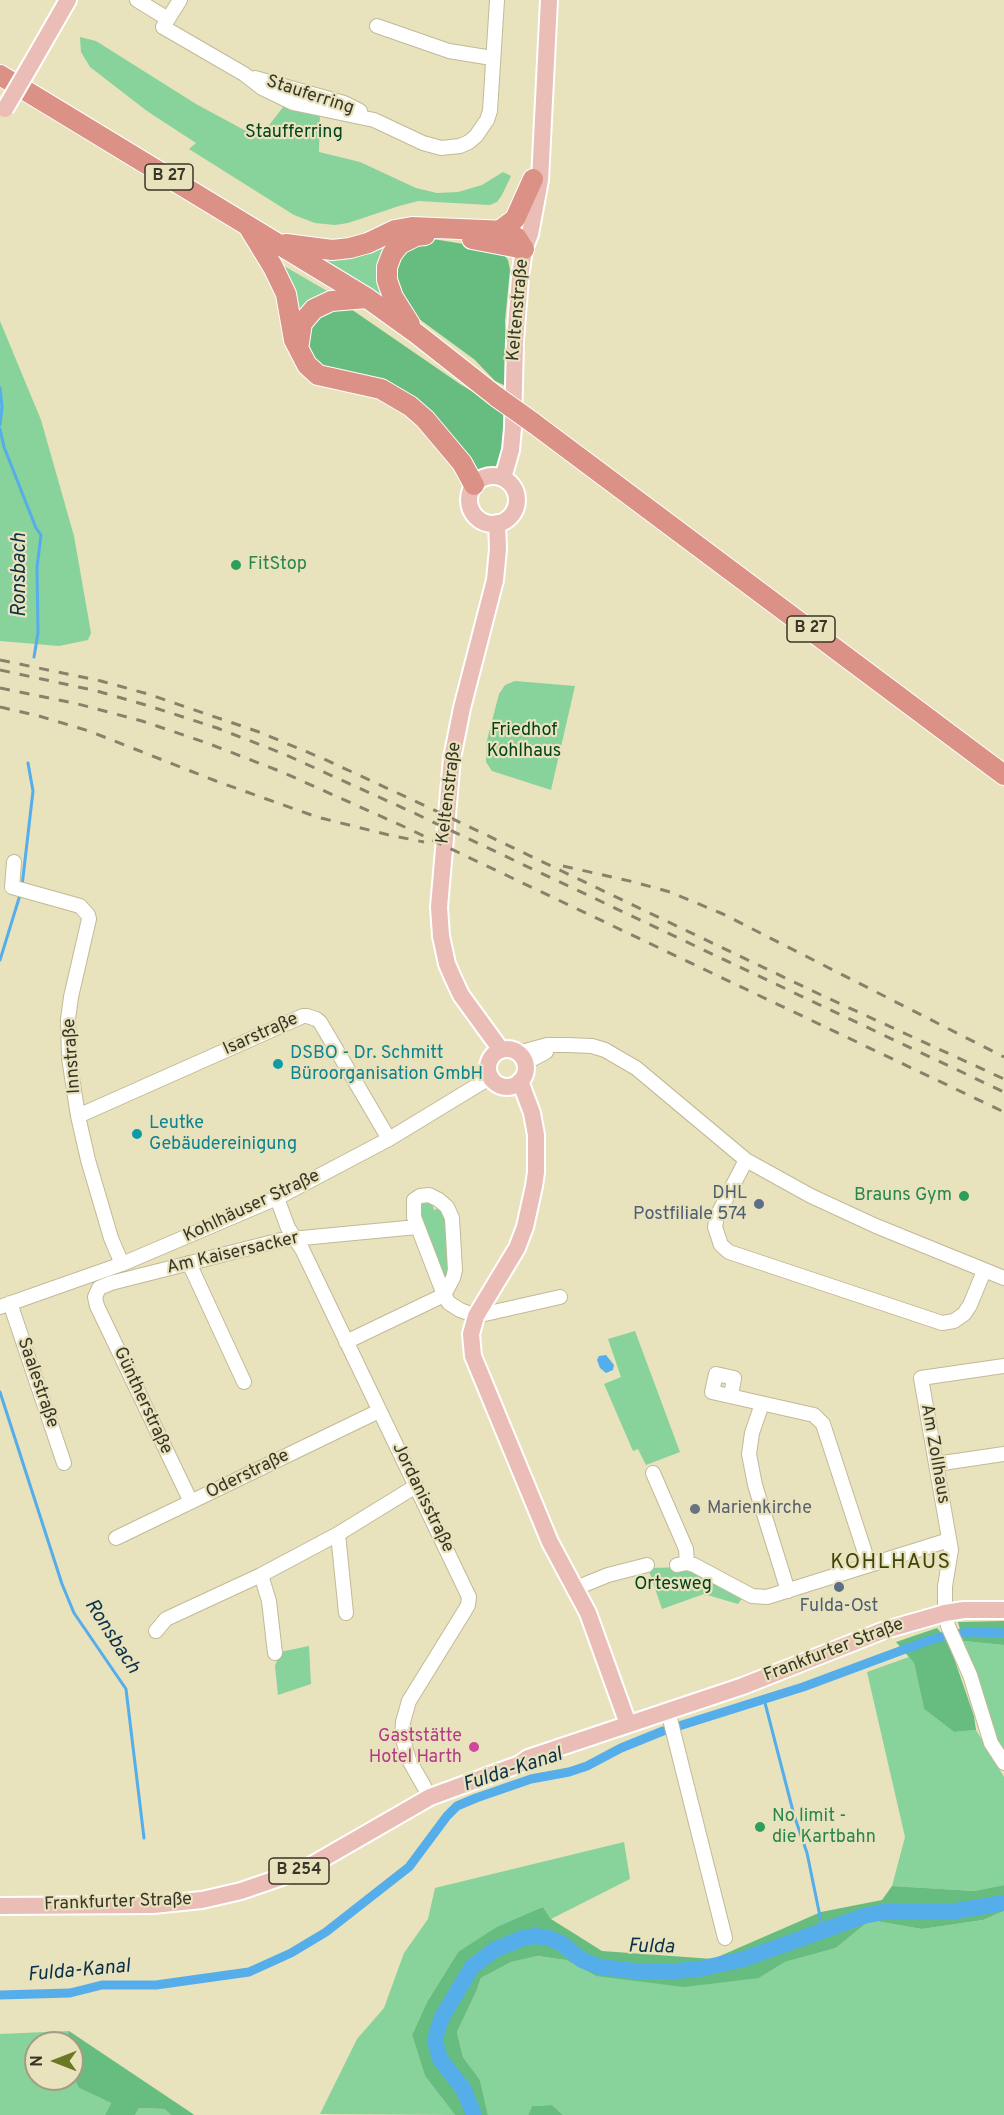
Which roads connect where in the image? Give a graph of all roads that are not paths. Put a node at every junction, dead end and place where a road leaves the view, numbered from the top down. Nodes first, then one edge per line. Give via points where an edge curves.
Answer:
1 (137, 0) edge
2 (180, 0) edge
3 (497, 0) edge
4 (549, 0) edge
5 (68, 1) edge
6 (168, 19) junction
7 (377, 26) dead end
8 (492, 58) junction
9 (0, 75) edge
10 (2, 113) edge
11 (541, 153) junction
12 (533, 179) junction
13 (248, 226) junction
14 (499, 231) junction
15 (278, 243) junction
16 (524, 249) junction
17 (367, 298) junction
18 (417, 333) junction
19 (300, 356) junction
20 (503, 478) junction
21 (479, 482) junction
22 (497, 523) junction
23 (1004, 775) edge
24 (14, 862) dead end
25 (501, 1050) junction
26 (522, 1058) junction
27 (491, 1077) junction
28 (520, 1081) junction
29 (78, 1116) junction
30 (389, 1139) junction
31 (746, 1160) junction
32 (277, 1198) junction
33 (417, 1227) junction
34 (296, 1239) junction
35 (189, 1263) junction
36 (122, 1264) junction
37 (984, 1271) junction
38 (1004, 1278) edge
39 (444, 1295) junction
40 (560, 1297) dead end
41 (95, 1299) joint
42 (5, 1305) edge
43 (476, 1316) junction
44 (346, 1342) junction
45 (1004, 1366) edge
46 (244, 1382) dead end
47 (731, 1396) dead end
48 (762, 1404) junction
49 (379, 1411) junction
50 (1004, 1454) edge
51 (64, 1462) dead end
52 (936, 1464) junction
53 (653, 1473) dead end
54 (416, 1486) junction
55 (191, 1502) junction
56 (338, 1534) junction
57 (116, 1538) dead end
58 (949, 1540) junction
59 (647, 1565) dead end
60 (869, 1565) junction
61 (261, 1575) junction
62 (576, 1588) junction
63 (788, 1591) junction
64 (1004, 1610) edge
65 (346, 1613) dead end
66 (947, 1619) junction
67 (156, 1631) dead end
68 (275, 1653) dead end
69 (671, 1723) junction
70 (628, 1724) junction
71 (1004, 1763) edge
72 (428, 1793) junction
73 (0, 1898) edge
74 (0, 1906) edge
75 (725, 1938) dead end

1 - 6 street, Stauferring
2 - 6 street
3 - 8 street, Stauferring
4 - 11 main road, Keltenstraße
5 - 10 main road, bridge
6 - 8 street, Stauferring via 163,27 262,88 293,103 374,120 432,147 451,148 469,142 483,129 490,111
7 - 8 street via 449,51
9 - 13 highway, B 27
11 - 12 main road, Keltenstraße
11 - 16 main road, Keltenstraße via 536,203
12 - 14 highway via 515,219
12 - 16 main road, Keltenstraße via 522,232
13 - 15 highway, B 27
13 - 19 highway via 286,294
14 - 15 highway via 412,227 341,249
14 - 16 highway via 513,234
15 - 17 highway, B 27
16 - 18 highway via 429,234 400,244 389,260 387,280 393,297
16 - 20 main road, Keltenstraße via 516,314 511,450
17 - 18 highway, B 27
17 - 19 highway via 331,302 314,309 299,332
18 - 23 highway, B 27, bridge via 497,397
19 - 21 highway via 318,375 381,389 401,400 425,419
20 - 21 main road
20 - 22 main road via 514,488 517,503 510,516
21 - 22 main road via 469,496 472,511 483,521
22 - 25 main road, Keltenstraße via 495,580 452,758 439,907 447,964 471,1010
24 - 29 street, Innstraße via 12,887 80,906 89,919 68,1019 69,1058
25 - 26 main road via 512,1050
25 - 27 main road via 490,1061
26 - 28 main road via 525,1072
26 - 31 street via 556,1046 580,1045 624,1060
27 - 28 main road via 507,1086
27 - 30 street, Kohlhäuser Straße
28 - 43 main road via 536,1135 534,1186 517,1248
29 - 30 street, Isarstraße via 307,1016 320,1022
29 - 36 street, Innstraße via 111,1238
30 - 32 street, Kohlhäuser Straße
31 - 37 street via 811,1196
31 - 37 street via 717,1216 715,1227 721,1245 729,1252 942,1323 964,1314
32 - 34 street, Jordanisstraße
32 - 36 street, Kohlhäuser Straße
33 - 34 street, Am Kaisersacker
33 - 39 street
33 - 39 street via 413,1204 420,1196 429,1195 447,1207 452,1218 455,1270
34 - 35 street, Am Kaisersacker via 280,1239
34 - 44 street, Jordanisstraße
35 - 41 street, Am Kaisersacker via 111,1283 99,1288
35 - 46 street
36 - 42 street, Kohlhäuser Straße
37 - 38 street
39 - 43 street via 449,1303
39 - 44 street
40 - 43 street
41 - 55 street, Güntherstraße
42 - 51 street, Saalestraße
43 - 62 main road via 471,1345 479,1375 550,1542
44 - 49 street, Jordanisstraße
45 - 52 street, Am Zollhaus via 921,1378
47 - 48 street
48 - 60 street via 814,1415 823,1424
48 - 63 street via 749,1454
49 - 54 street, Jordanisstraße
49 - 55 street, Oderstraße
50 - 52 street
52 - 58 street, Am Zollhaus
53 - 63 street via 686,1549 682,1564 702,1569 752,1596 767,1598
54 - 56 street
54 - 72 street, Jordanisstraße via 469,1597 465,1612 409,1701 403,1722 402,1736 409,1760
55 - 57 street, Oderstraße
56 - 61 street
56 - 65 street
58 - 60 street
58 - 66 street, Am Zollhaus
59 - 62 street
60 - 63 street
61 - 67 street via 166,1619
61 - 68 street via 269,1601
62 - 70 main road
64 - 66 main road, Frankfurter Straße / B 254 via 964,1610
66 - 69 main road, Frankfurter Straße / B 254 via 882,1630 743,1686
66 - 71 street via 991,1743
69 - 70 main road, Frankfurter Straße / B 254
69 - 75 street
70 - 72 main road, Frankfurter Straße / B 254
72 - 73 main road, Frankfurter Straße / B 254 via 313,1854 233,1885 157,1896
72 - 74 main road, Frankfurter Straße / B 254 via 305,1869 241,1891 159,1905

